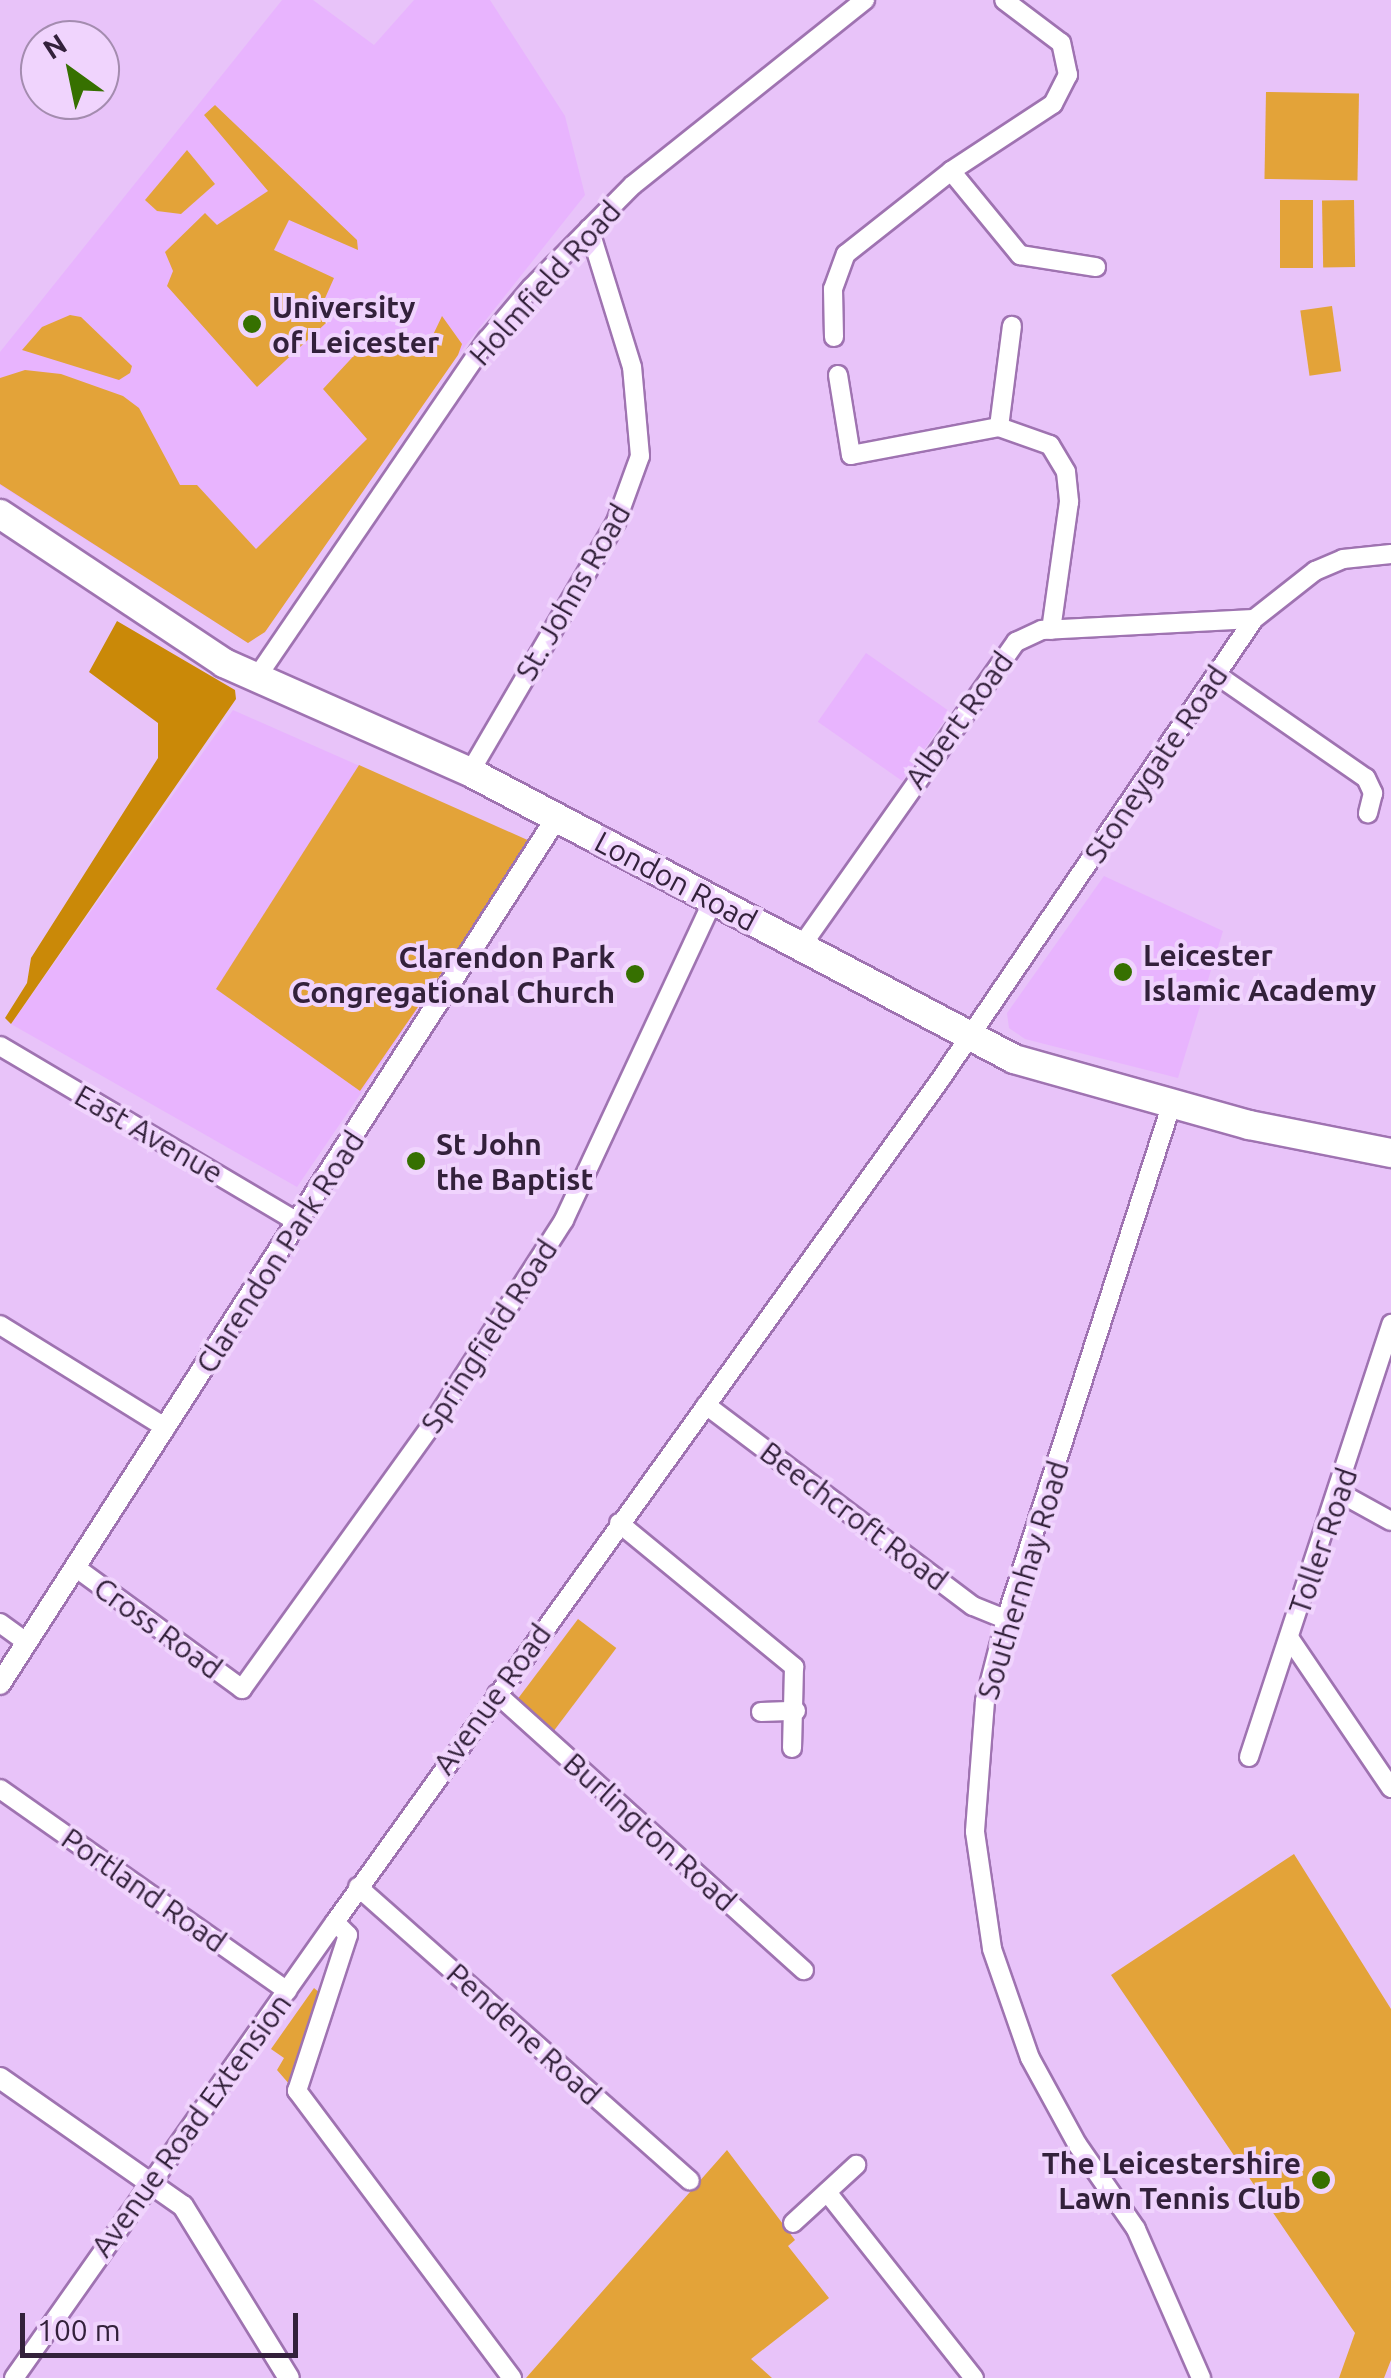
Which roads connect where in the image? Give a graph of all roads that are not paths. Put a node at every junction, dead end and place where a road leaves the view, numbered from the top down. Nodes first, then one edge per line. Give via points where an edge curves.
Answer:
1 (865, 0) edge
2 (1004, 0) edge
3 (951, 171) junction
4 (589, 228) junction
5 (1096, 266) dead end
6 (1012, 326) dead end
7 (834, 337) dead end
8 (838, 375) dead end
9 (999, 427) junction
10 (0, 514) edge
11 (1391, 554) edge
12 (1254, 619) junction
13 (1050, 630) junction
14 (1216, 675) junction
15 (257, 677) junction
16 (470, 772) junction
17 (1368, 812) dead end
18 (557, 817) junction
19 (713, 900) junction
20 (800, 948) junction
21 (968, 1037) junction
22 (0, 1046) edge
23 (1172, 1106) junction
24 (1391, 1154) edge
25 (298, 1222) junction
26 (1391, 1324) edge
27 (0, 1325) edge
28 (706, 1405) junction
29 (166, 1428) junction
30 (1340, 1493) junction
31 (1391, 1521) edge
32 (619, 1523) junction
33 (74, 1567) junction
34 (1006, 1619) junction
35 (0, 1624) edge
36 (1290, 1640) junction
37 (26, 1642) junction
38 (0, 1684) edge
39 (242, 1689) joint
40 (496, 1694) junction
41 (796, 1711) junction
42 (761, 1712) dead end
43 (792, 1748) dead end
44 (1249, 1757) dead end
45 (1391, 1788) edge
46 (0, 1789) edge
47 (358, 1886) junction
48 (335, 1922) junction
49 (804, 1970) dead end
50 (288, 1990) junction
51 (0, 2078) edge
52 (856, 2165) dead end
53 (150, 2180) junction
54 (690, 2181) dead end
55 (827, 2192) junction
56 (793, 2222) dead end
57 (14, 2378) edge
58 (289, 2378) edge
59 (512, 2378) edge
60 (974, 2378) edge
61 (1201, 2378) edge

1 - 4 street, Holmfield Road
2 - 3 street via 1061,43 1068,76 1053,104
3 - 5 street via 1020,255
3 - 7 street via 846,254 832,289
4 - 15 street, Holmfield Road via 488,339
4 - 16 street, St. Johns Road via 632,367 640,456 616,522
6 - 9 street
8 - 9 street via 851,455
9 - 13 street via 1039,436 1066,472 1069,502
10 - 15 main road, London Road via 224,662
11 - 12 street, Stoneygate Road via 1315,571
12 - 13 street, Albert Road
12 - 14 street, Stoneygate Road
13 - 20 street, Albert Road via 1024,636 999,658
14 - 17 street via 1366,778 1373,793
14 - 21 street, Stoneygate Road
15 - 16 main road, London Road
16 - 18 main road, London Road
18 - 19 main road, London Road
18 - 25 street, Clarendon Park Road
19 - 20 main road, London Road
19 - 39 street, Springfield Road via 564,1220 432,1425
20 - 21 main road, London Road
21 - 23 main road, London Road via 1072,1080
21 - 28 street, Avenue Road
22 - 25 street, East Avenue
23 - 24 main road, London Road
23 - 34 street, Southernhay Road
25 - 29 street, Clarendon Park Road
26 - 30 street, Toller Road
27 - 29 street
28 - 32 street, Avenue Road
28 - 34 street, Beechcroft Road via 973,1606
29 - 33 street, Clarendon Park Road
30 - 31 street
30 - 36 street, Toller Road
32 - 40 street, Avenue Road
32 - 41 street via 794,1667
33 - 37 street, Clarendon Park Road
33 - 39 street, Cross Road
34 - 61 street, Southernhay Road via 985,1701 976,1777 980,1892 992,1948 1043,2085 1136,2230
35 - 37 street
36 - 44 street, Toller Road
36 - 45 street
37 - 38 street, Clarendon Park Road
40 - 47 street, Avenue Road
40 - 49 street, Burlington Road
41 - 42 street
41 - 43 street
46 - 50 street, Portland Road
47 - 48 street, Avenue Road
47 - 54 street, Pendene Road
48 - 50 street, Avenue Road Extension
48 - 59 street via 348,1935 297,2091
50 - 53 street, Avenue Road Extension
51 - 53 street
52 - 55 street
53 - 57 street, Avenue Road Extension
53 - 58 street via 206,2237
55 - 56 street
55 - 60 street

